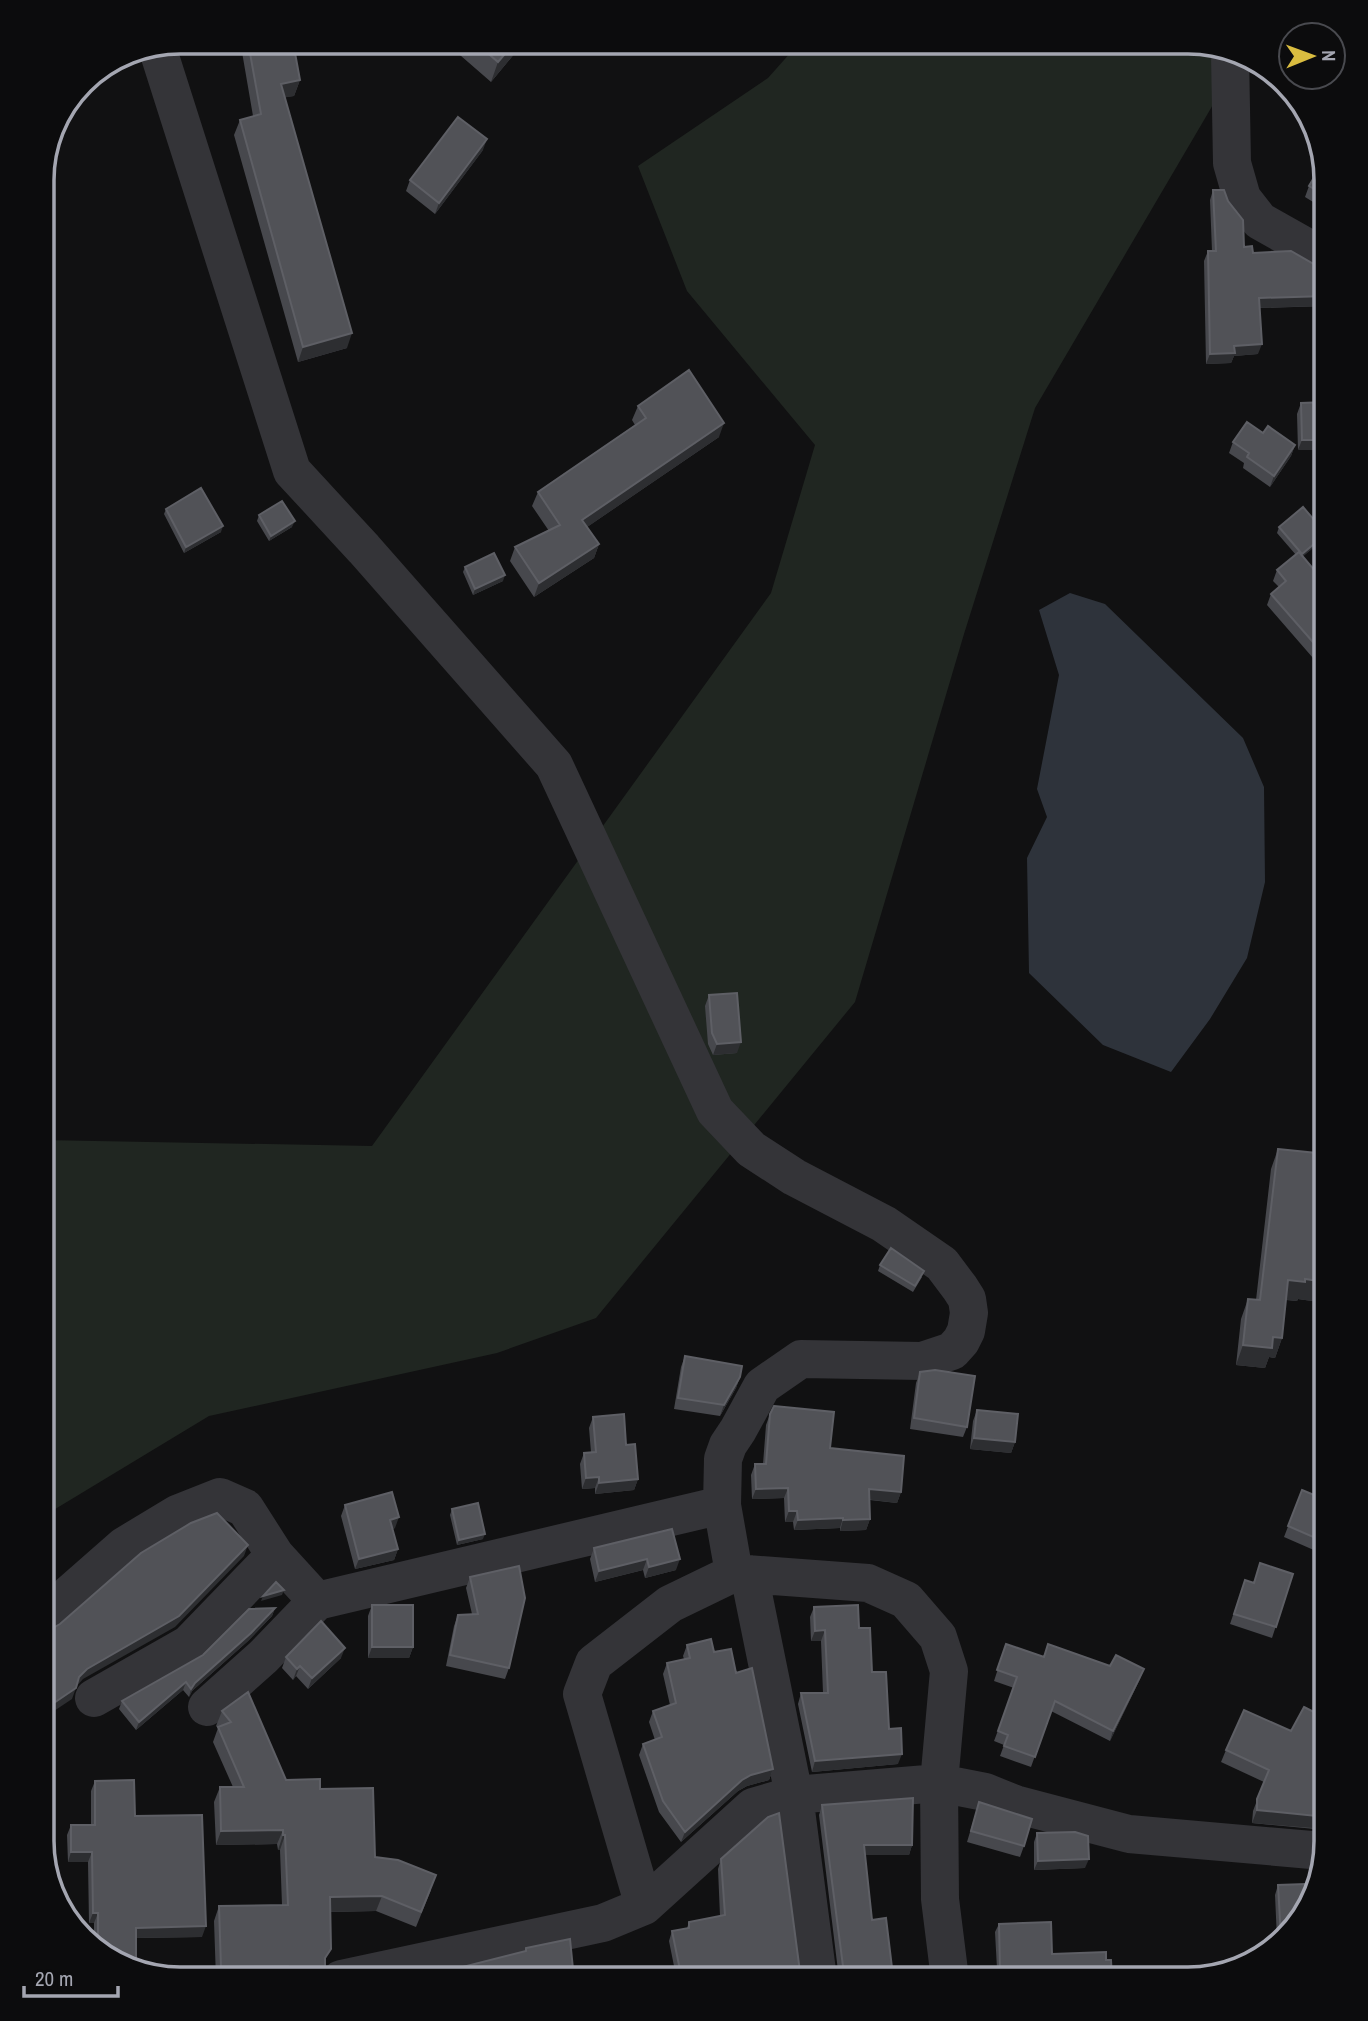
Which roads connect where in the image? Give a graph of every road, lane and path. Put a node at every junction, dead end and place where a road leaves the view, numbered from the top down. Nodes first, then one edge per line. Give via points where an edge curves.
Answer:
1 (160, 56) edge
2 (1230, 62) edge
3 (1314, 251) edge
4 (722, 1504) junction
5 (275, 1555) junction
6 (741, 1573) junction
7 (317, 1601) junction
8 (54, 1607) edge
9 (94, 1698) dead end
10 (207, 1707) dead end
11 (939, 1783) junction
12 (794, 1795) junction
13 (1313, 1850) edge
14 (644, 1906) junction
15 (401, 1966) edge
16 (816, 1967) edge
17 (948, 1967) edge

1 - 4 street via 292,471 554,765 715,1111 751,1149 884,1224 942,1264 967,1299 966,1331 952,1351 922,1361 801,1359 762,1386 723,1459
2 - 3 street via 1232,163 1242,198 1260,221
4 - 6 street
4 - 7 street
5 - 7 street
5 - 8 street via 245,1508 220,1497 177,1514 124,1546
5 - 9 street via 189,1644
6 - 11 street via 867,1583 906,1600 938,1637 949,1671
6 - 12 street
6 - 14 street via 670,1604 594,1663 582,1694
7 - 10 street
11 - 12 street
11 - 13 street via 1129,1834
11 - 17 street via 940,1899
12 - 14 street via 753,1807
12 - 16 street
14 - 15 street via 603,1923

